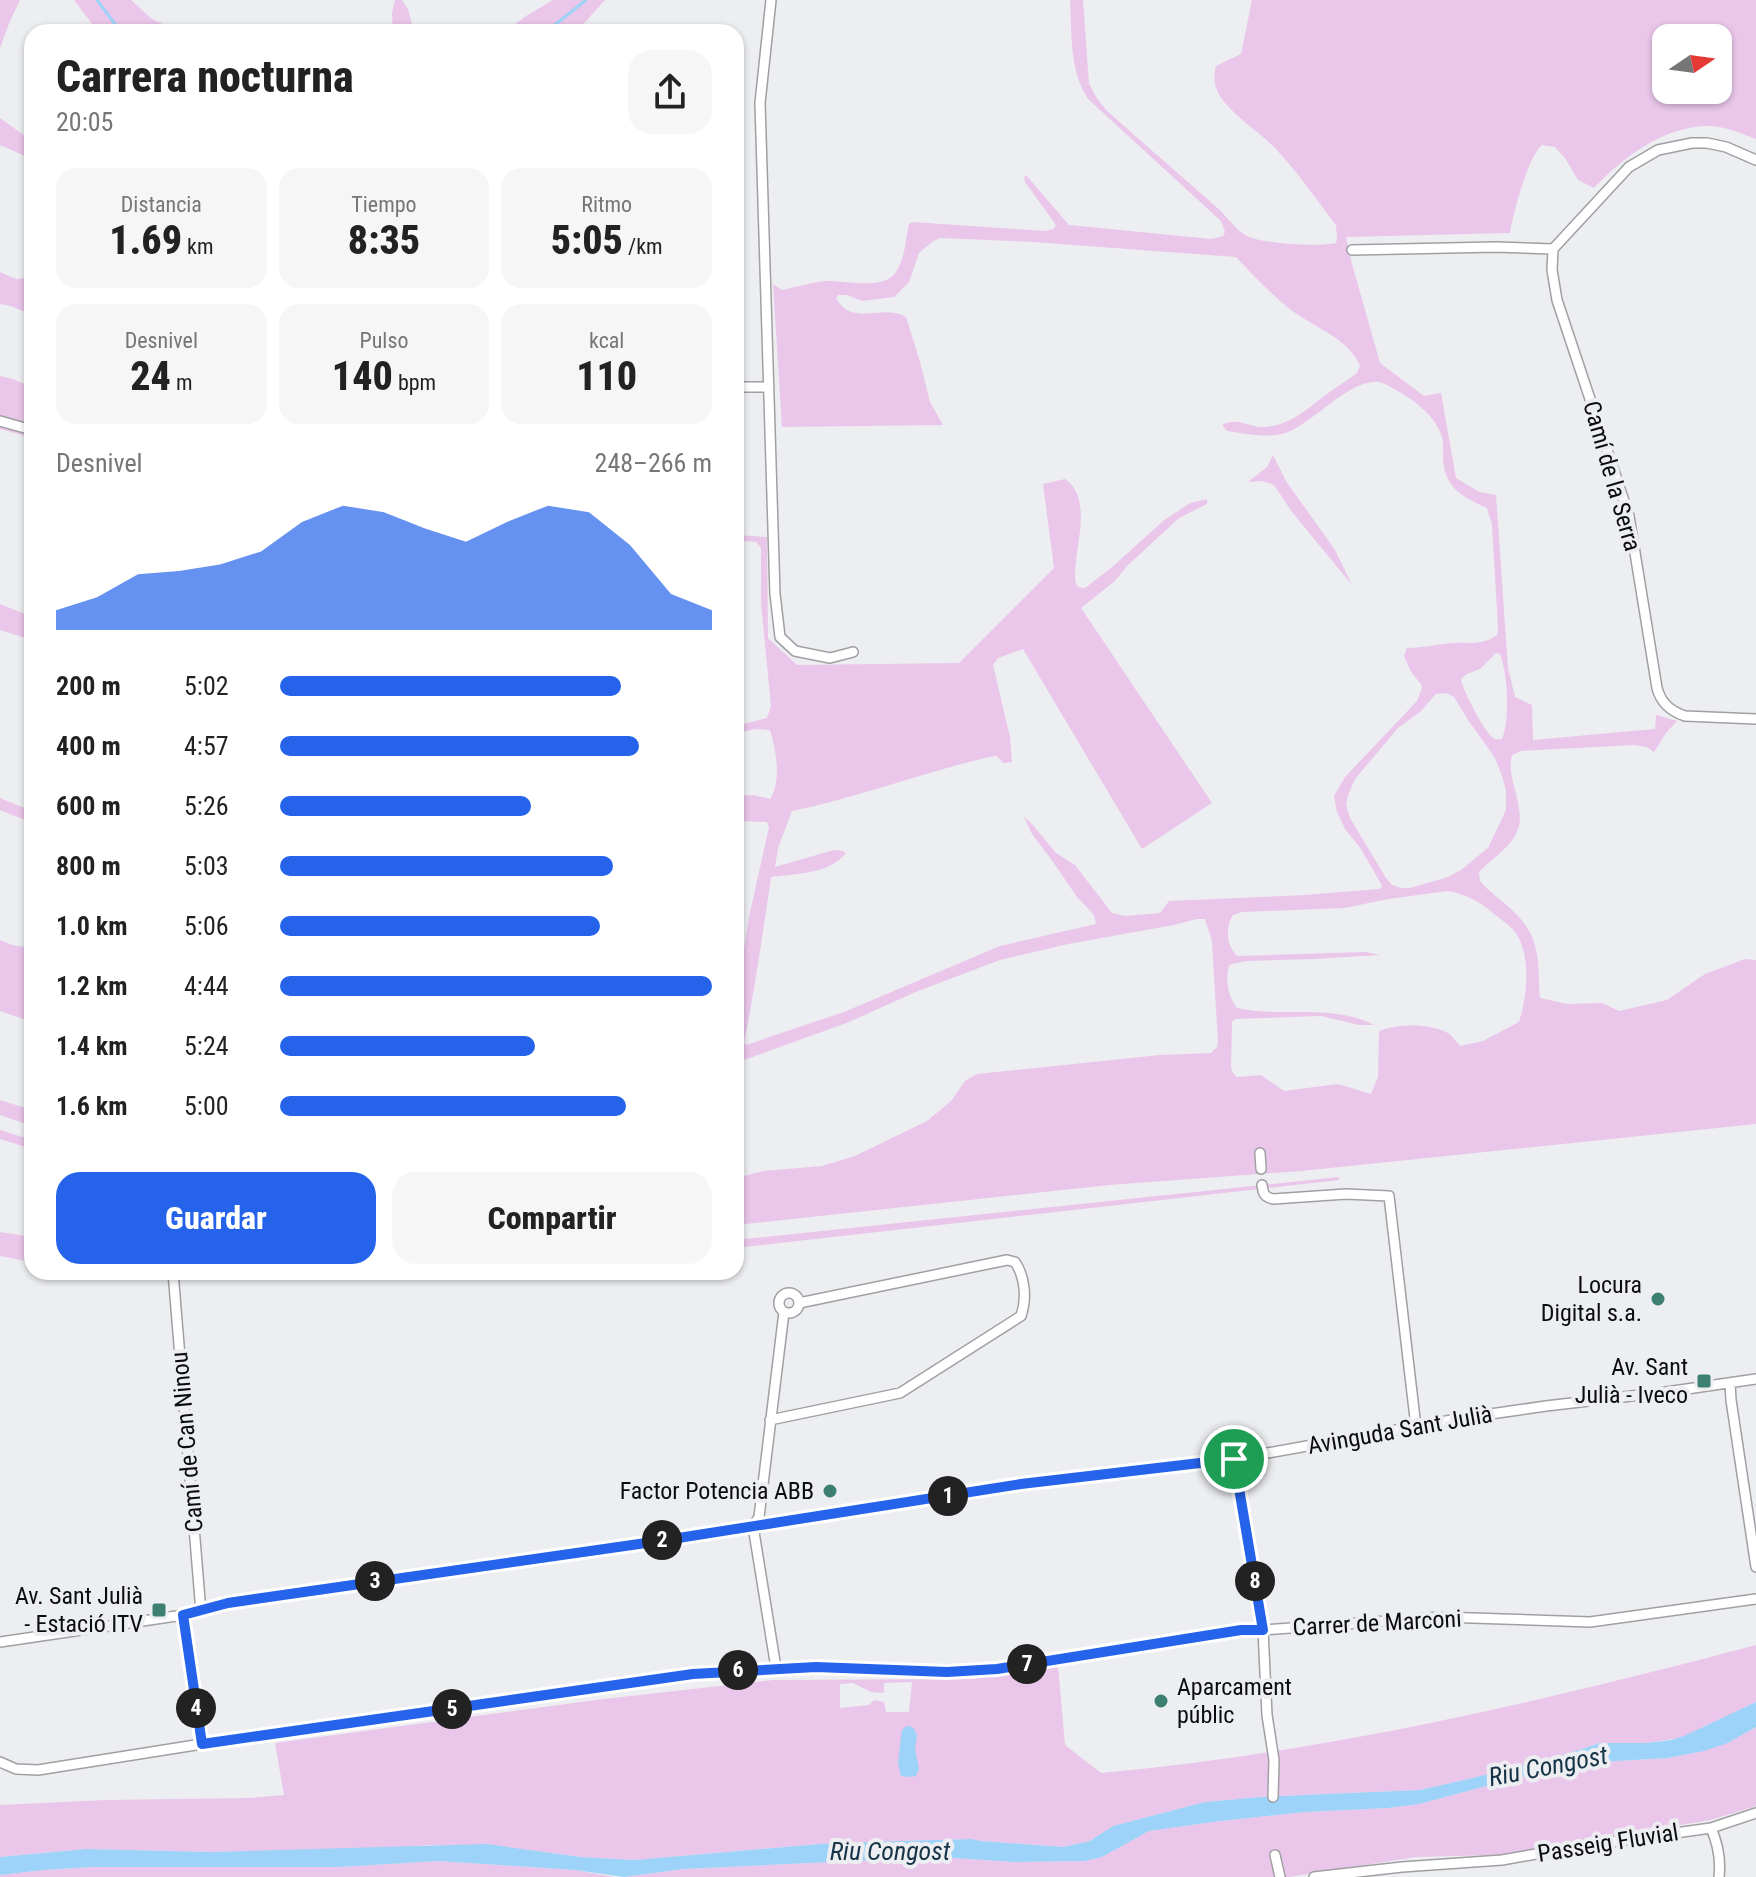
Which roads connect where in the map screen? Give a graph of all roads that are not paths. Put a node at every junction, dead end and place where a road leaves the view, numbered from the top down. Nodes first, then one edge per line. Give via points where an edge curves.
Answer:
1 (771, 0) edge
2 (1756, 160) edge
3 (1553, 249) junction
4 (1352, 250) dead end
5 (744, 387) edge
6 (769, 387) junction
7 (0, 421) edge
8 (24, 428) edge
9 (853, 652) dead end
10 (1756, 719) edge
11 (1260, 1153) dead end
12 (1261, 1169) dead end
13 (1262, 1185) dead end
14 (174, 1280) edge
15 (799, 1303) junction
16 (784, 1312) junction
17 (1756, 1379) edge
18 (1730, 1383) junction
19 (770, 1420) junction
20 (1416, 1427) junction
21 (1234, 1459) junction
22 (753, 1526) junction
23 (1756, 1567) edge
24 (1756, 1599) edge
25 (201, 1612) junction
26 (183, 1615) junction
27 (1263, 1630) junction
28 (0, 1642) edge
29 (776, 1668) junction
30 (202, 1744) junction
31 (0, 1762) edge
32 (1273, 1797) dead end
33 (1756, 1813) edge
34 (1711, 1828) junction
35 (1275, 1855) dead end
36 (1280, 1877) edge
37 (1314, 1877) edge
38 (1719, 1877) edge

1 - 6 street via 760,103
2 - 3 street via 1707,143 1658,150 1629,167
3 - 4 street
3 - 10 street, Camí de la Serra via 1557,300 1629,516 1660,698 1685,716
5 - 6 street
6 - 9 street via 780,637 795,651 830,658
7 - 8 street
11 - 12 street
13 - 20 street via 1263,1193 1273,1199 1389,1196
14 - 25 street, Camí de Can Ninou
15 - 16 street via 795,1311
15 - 16 street via 794,1294 783,1294 779,1304
15 - 19 street via 1007,1260 1020,1269 1025,1296 1021,1316 900,1393
16 - 19 street
17 - 18 street, Avinguda Sant Julià
18 - 20 street, Avinguda Sant Julià
18 - 23 street
19 - 22 street via 759,1517
20 - 21 street, Avinguda Sant Julià
21 - 22 street, Avinguda Sant Julià via 1021,1484
21 - 27 street
22 - 25 street, Avinguda Sant Julià via 228,1603
22 - 29 street
24 - 27 street, Carrer de Marconi via 1590,1622 1441,1617
25 - 26 street, Avinguda Sant Julià
26 - 28 street, Avinguda Sant Julià
26 - 30 street
27 - 29 street, Carrer de Marconi via 966,1672
27 - 32 street
29 - 30 street, Carrer de Marconi via 663,1678
30 - 31 street, Carrer de Marconi via 38,1770
33 - 34 street, Passeig Fluvial
34 - 37 street, Passeig Fluvial via 1502,1860
34 - 38 street
35 - 36 street

